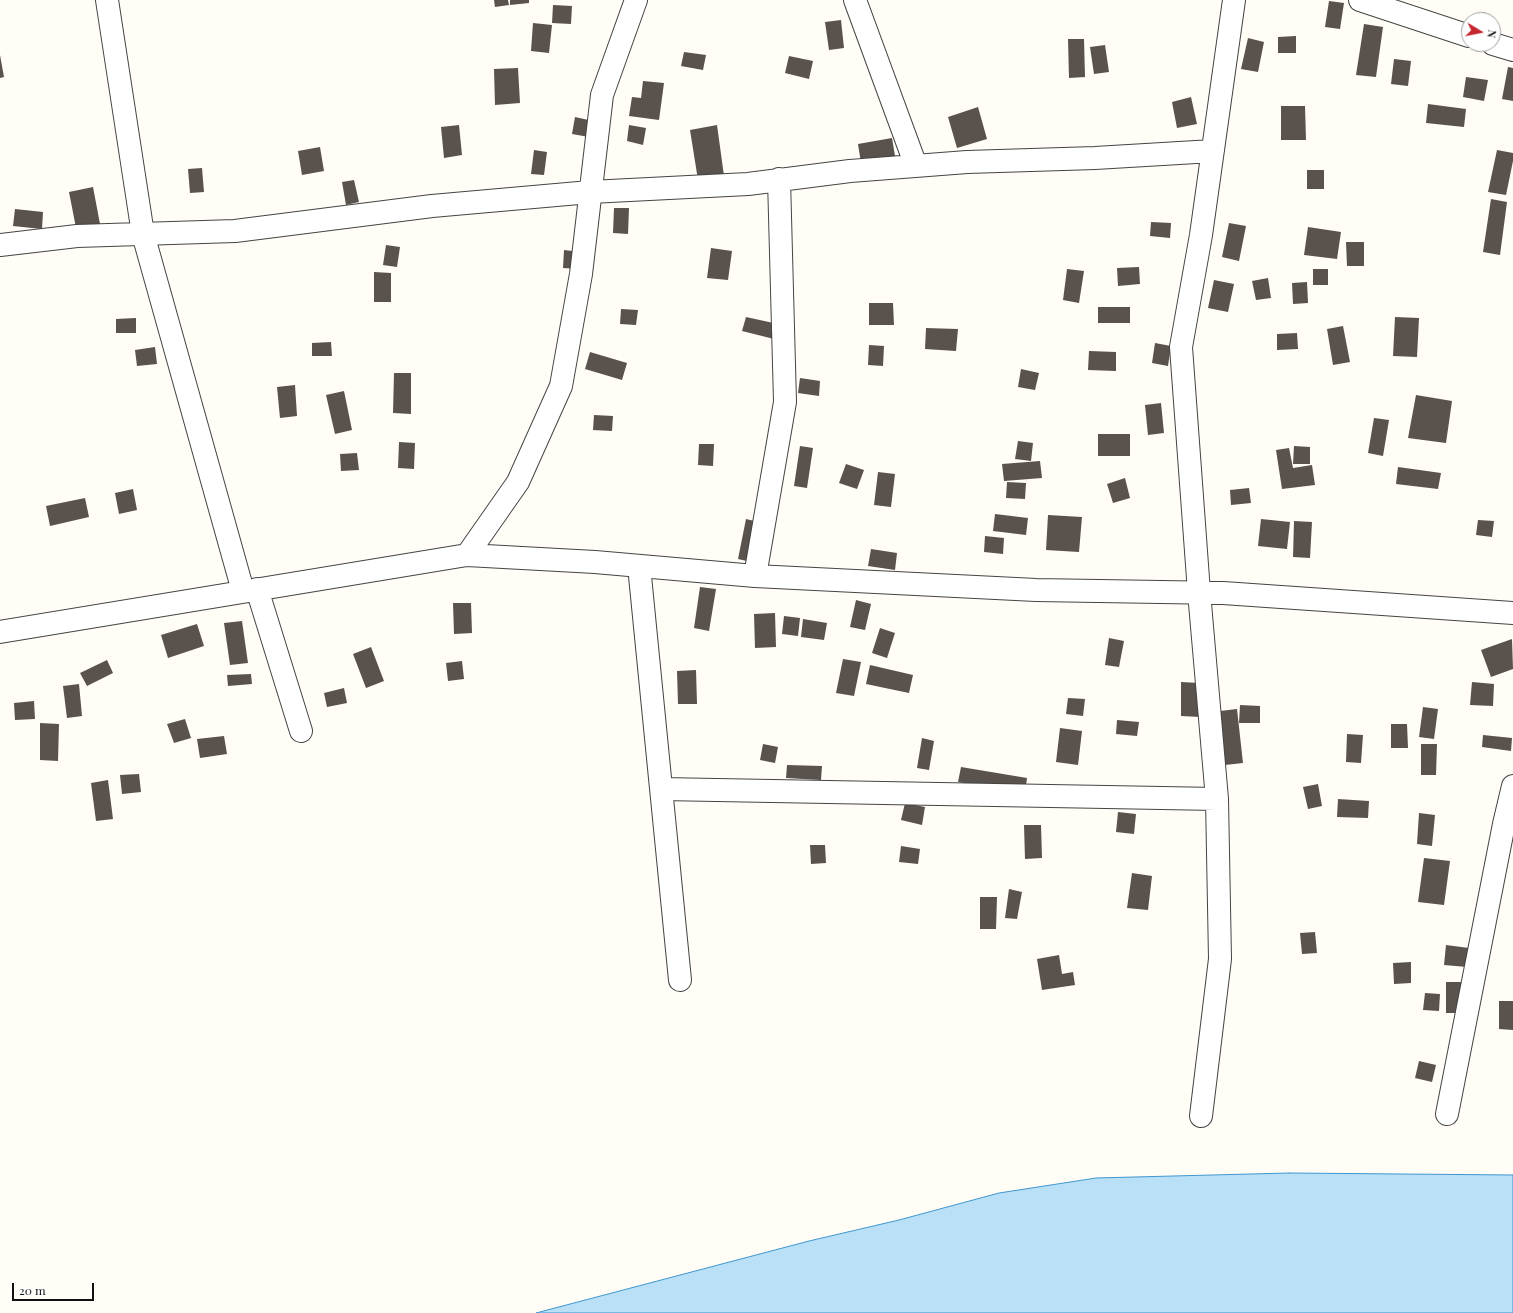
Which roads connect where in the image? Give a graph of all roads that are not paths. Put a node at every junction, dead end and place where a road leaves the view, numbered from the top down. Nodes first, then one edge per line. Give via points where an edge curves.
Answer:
1 (107, 0) edge
2 (636, 0) edge
3 (855, 0) edge
4 (1234, 0) edge
5 (1360, 0) edge
6 (1461, 33) edge
7 (1501, 46) edge
8 (1513, 50) edge
9 (1213, 151) junction
10 (916, 166) junction
11 (779, 180) junction
12 (590, 192) junction
13 (143, 234) junction
14 (0, 245) edge
15 (467, 555) junction
16 (638, 566) junction
17 (755, 576) junction
18 (250, 590) junction
19 (1199, 592) junction
20 (1513, 613) edge
21 (0, 632) edge
22 (301, 731) dead end
23 (1513, 786) edge
24 (661, 789) junction
25 (1217, 800) junction
26 (680, 980) dead end
27 (1447, 1114) dead end
28 (1200, 1116) dead end

1 - 13 street
2 - 12 street via 602,95
3 - 10 street
4 - 9 street
5 - 6 street
7 - 8 street
9 - 10 street
9 - 19 street via 1181,347
10 - 11 street
11 - 12 street via 748,184
11 - 17 street via 785,402
12 - 13 street via 432,206 235,231
12 - 15 street via 581,274 561,386 518,482
13 - 14 street via 77,236
13 - 18 street
15 - 16 street
15 - 18 street
16 - 17 street
16 - 24 street
17 - 19 street via 1036,590
18 - 21 street
18 - 22 street
19 - 20 street
19 - 25 street
23 - 27 street
24 - 25 street
24 - 26 street
25 - 28 street via 1220,959

